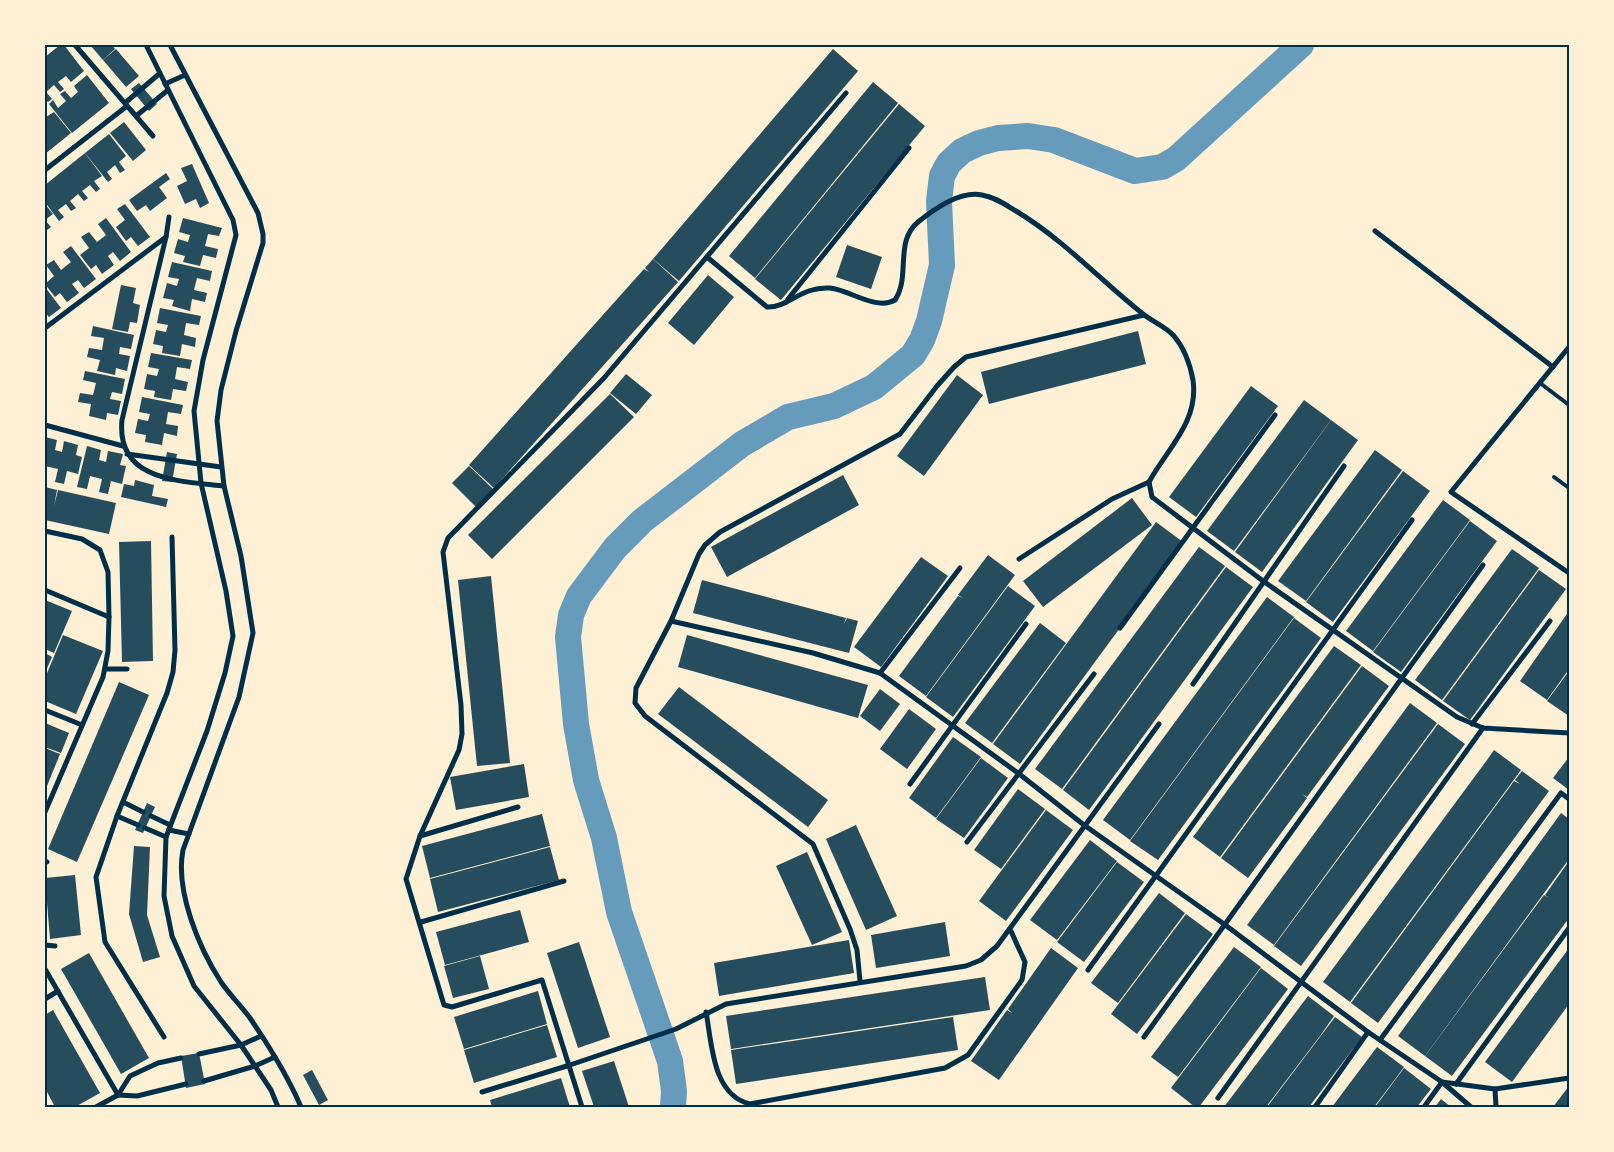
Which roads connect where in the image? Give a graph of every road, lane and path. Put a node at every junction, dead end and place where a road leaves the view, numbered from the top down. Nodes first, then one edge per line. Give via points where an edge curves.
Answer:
1 (75, 45) edge
2 (146, 45) edge
3 (170, 45) edge
4 (159, 74) junction
5 (185, 75) junction
6 (164, 84) junction
7 (168, 90) junction
8 (846, 93) dead end
9 (126, 104) junction
10 (136, 116) junction
11 (153, 136) dead end
12 (909, 148) dead end
13 (45, 170) edge
14 (169, 217) dead end
15 (1375, 231) dead end
16 (166, 237) junction
17 (707, 257) junction
18 (786, 302) junction
19 (1144, 316) junction
20 (45, 328) edge
21 (1569, 347) edge
22 (1554, 367) junction
23 (1540, 383) junction
24 (1569, 405) edge
25 (1275, 415) dead end
26 (45, 426) edge
27 (123, 446) junction
28 (127, 454) junction
29 (198, 464) junction
30 (1344, 466) dead end
31 (221, 467) junction
32 (1554, 477) dead end
33 (1149, 482) junction
34 (201, 483) junction
35 (224, 486) junction
36 (1569, 488) edge
37 (1412, 520) dead end
38 (1194, 529) junction
39 (45, 531) edge
40 (172, 537) dead end
41 (1019, 559) dead end
42 (1483, 565) dead end
43 (960, 568) dead end
44 (1569, 573) edge
45 (1263, 581) junction
46 (45, 590) edge
47 (109, 617) junction
48 (671, 621) junction
49 (1550, 621) dead end
50 (1026, 624) dead end
51 (1120, 628) dead end
52 (1333, 629) junction
53 (105, 669) junction
54 (127, 670) dead end
55 (880, 673) junction
56 (1094, 674) dead end
57 (1402, 678) junction
58 (1193, 684) dead end
59 (45, 710) edge
60 (1159, 724) dead end
61 (1472, 724) junction
62 (82, 725) junction
63 (952, 726) junction
64 (1483, 728) junction
65 (1569, 733) edge
66 (1018, 773) junction
67 (910, 784) dead end
68 (1569, 799) edge
69 (123, 802) junction
70 (518, 806) dead end
71 (45, 812) edge
72 (143, 812) dead end
73 (117, 816) junction
74 (151, 816) dead end
75 (138, 825) dead end
76 (1084, 825) junction
77 (170, 827) junction
78 (145, 828) dead end
79 (189, 834) junction
80 (420, 836) junction
81 (166, 837) junction
82 (967, 842) dead end
83 (1155, 876) junction
84 (564, 881) dead end
85 (421, 922) junction
86 (1224, 924) junction
87 (1569, 928) edge
88 (1010, 929) junction
89 (45, 945) edge
90 (55, 946) dead end
91 (45, 969) edge
92 (1088, 970) dead end
93 (1300, 980) junction
94 (860, 981) junction
95 (58, 991) junction
96 (45, 999) edge
97 (706, 1012) junction
98 (1368, 1032) junction
99 (261, 1036) junction
100 (1144, 1037) dead end
101 (164, 1038) dead end
102 (1380, 1040) junction
103 (241, 1045) junction
104 (200, 1054) dead end
105 (274, 1057) junction
106 (181, 1058) dead end
107 (570, 1065) junction
108 (255, 1066) junction
109 (1569, 1078) edge
110 (204, 1081) dead end
111 (1442, 1082) junction
112 (186, 1084) dead end
113 (1456, 1084) junction
114 (1495, 1089) junction
115 (482, 1092) dead end
116 (118, 1095) junction
117 (1218, 1098) dead end
118 (96, 1107) edge
119 (278, 1107) edge
120 (301, 1107) edge
121 (582, 1107) edge
122 (1316, 1107) edge
123 (1424, 1107) edge
124 (1471, 1107) edge
125 (1496, 1107) edge

1 - 9 street
2 - 4 street
3 - 5 street
4 - 6 street
4 - 9 street
5 - 6 street
5 - 31 street via 258,213 263,234 260,256 236,331 218,407 216,421
6 - 7 street
7 - 10 street
7 - 29 street via 233,220 236,235 203,360 194,411
8 - 17 street
9 - 10 street
9 - 13 street
10 - 11 street
12 - 18 street
14 - 16 street
15 - 22 street
16 - 20 street
16 - 27 street via 122,420
17 - 18 street via 765,306
17 - 80 street via 604,378 448,538 443,552 462,734 459,750
18 - 19 street via 810,289 834,288 880,303 891,302 901,286 903,255 910,229 949,202 970,194 981,194 1028,219 1076,254
19 - 33 street via 1172,334 1184,349 1193,382 1193,401 1188,419
19 - 48 street via 966,358 937,386 900,434 712,538 699,554
21 - 22 street
22 - 23 street
23 - 24 lane
23 - 44 street via 1451,492
25 - 38 street
26 - 27 street
27 - 28 street
28 - 29 street
28 - 34 street via 151,474
29 - 31 street
29 - 34 street
30 - 45 street
31 - 35 street
32 - 36 lane
33 - 38 street via 1152,497
33 - 41 street via 1112,500
34 - 35 street
34 - 77 street via 233,636 207,731
35 - 79 street via 241,556 253,633 239,697
37 - 52 street
38 - 45 street
38 - 51 street
39 - 47 street via 82,539 100,550 108,572
40 - 69 street via 173,672
42 - 57 street
43 - 55 street
45 - 52 street
45 - 58 street
46 - 47 street
47 - 53 street
48 - 55 street via 813,653
48 - 94 street via 636,688 634,696 639,710 660,730 813,844 850,929 857,950
49 - 61 street
50 - 63 street
52 - 57 street
52 - 83 street
53 - 54 street
53 - 62 street
55 - 63 street
56 - 66 street
57 - 61 street
57 - 86 street
59 - 62 street
60 - 76 street
61 - 64 street
62 - 71 street
63 - 66 street
63 - 67 street
64 - 65 street
64 - 93 street
66 - 76 street
66 - 82 street
68 - 102 street via 1561,793
69 - 72 street
69 - 73 street
70 - 80 street
73 - 75 street
73 - 101 street via 96,871 103,935
74 - 77 street
76 - 83 street
76 - 88 street
77 - 79 street
77 - 81 street
78 - 81 street
79 - 99 street via 181,869 185,902 192,924 221,982
80 - 85 street via 406,880
81 - 103 street via 164,896 172,936 201,997
83 - 86 street
83 - 92 street
84 - 85 street
85 - 107 street via 444,1005 452,1007 542,980
86 - 93 street
86 - 100 street
87 - 113 street
88 - 94 street via 988,954 972,964
88 - 97 street via 1025,962 1024,973 1016,990 975,1047 963,1060 945,1068 756,1104 745,1103 721,1082
89 - 90 street
91 - 95 street
93 - 98 street
93 - 117 street
94 - 97 street via 726,1004
95 - 96 street
95 - 116 street
97 - 107 street via 676,1029
98 - 102 street
98 - 122 street
99 - 103 street
99 - 105 street
102 - 111 street
103 - 104 street
103 - 108 street
105 - 108 street
105 - 120 street
106 - 116 street via 158,1063 130,1076
107 - 115 street
107 - 121 street
108 - 110 street
108 - 119 street
109 - 114 street
111 - 113 street
111 - 123 street
111 - 124 street
112 - 116 street via 137,1096
113 - 114 street
114 - 125 street
116 - 118 street

